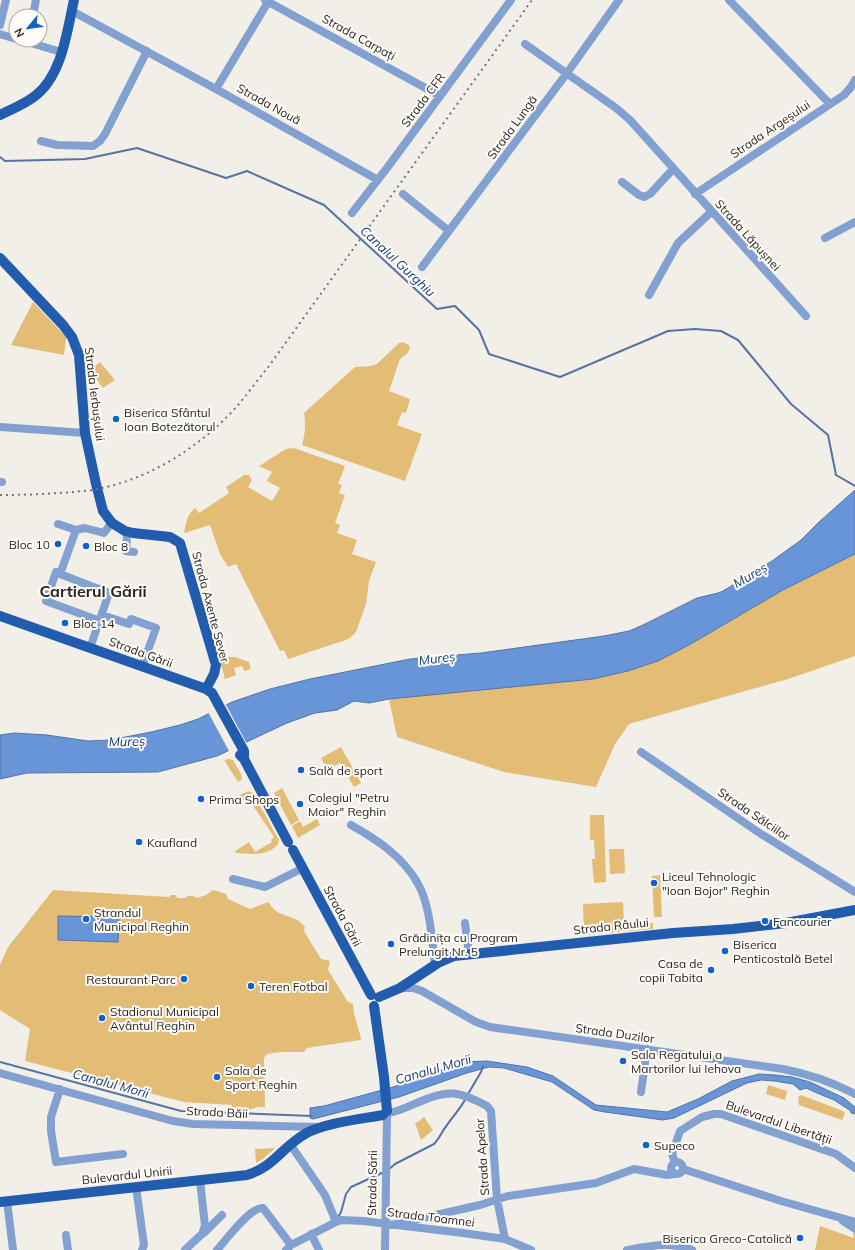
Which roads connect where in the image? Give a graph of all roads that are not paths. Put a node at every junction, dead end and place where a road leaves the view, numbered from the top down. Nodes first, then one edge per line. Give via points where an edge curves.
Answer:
1 (6, 0) edge
2 (74, 0) edge
3 (511, 0) edge
4 (619, 0) edge
5 (729, 0) edge
6 (267, 1) edge
7 (72, 11) junction
8 (0, 25) edge
9 (525, 44) dead end
10 (48, 48) edge
11 (147, 51) junction
12 (61, 52) junction
13 (567, 73) junction
14 (855, 81) edge
15 (216, 89) junction
16 (440, 96) junction
17 (830, 104) junction
18 (0, 115) edge
19 (41, 140) dead end
20 (673, 169) junction
21 (378, 180) junction
22 (622, 182) dead end
23 (403, 194) dead end
24 (695, 194) junction
25 (711, 212) junction
26 (352, 213) dead end
27 (855, 222) edge
28 (450, 232) junction
29 (826, 238) dead end
30 (0, 258) edge
31 (422, 267) dead end
32 (649, 295) dead end
33 (806, 316) dead end
34 (0, 427) edge
35 (85, 433) junction
36 (97, 490) joint
37 (58, 524) dead end
38 (110, 526) dead end
39 (76, 530) junction
40 (127, 535) dead end
41 (134, 552) dead end
42 (60, 574) junction
43 (0, 616) edge
44 (101, 618) junction
45 (90, 648) junction
46 (144, 660) dead end
47 (208, 693) junction
48 (641, 752) dead end
49 (351, 825) dead end
50 (303, 868) junction
51 (232, 879) dead end
52 (855, 892) edge
53 (855, 910) edge
54 (465, 923) dead end
55 (469, 954) junction
56 (435, 965) junction
57 (400, 988) junction
58 (375, 996) junction
59 (374, 1006) joint
60 (647, 1049) junction
61 (0, 1073) edge
62 (60, 1089) junction
63 (641, 1092) dead end
64 (855, 1094) edge
65 (386, 1112) junction
66 (320, 1127) junction
67 (290, 1144) junction
68 (122, 1154) dead end
69 (673, 1168) junction
70 (855, 1168) edge
71 (200, 1180) junction
72 (136, 1187) junction
73 (497, 1199) junction
74 (3, 1201) edge
75 (222, 1216) dead end
76 (429, 1216) junction
77 (837, 1217) junction
78 (339, 1221) junction
79 (855, 1222) edge
80 (385, 1223) junction
81 (396, 1224) junction
82 (429, 1229) junction
83 (855, 1229) edge
84 (202, 1234) junction
85 (66, 1235) dead end
86 (312, 1236) junction
87 (505, 1239) junction
88 (288, 1247) edge
89 (13, 1250) edge
90 (68, 1250) edge
91 (142, 1250) edge
92 (185, 1250) edge
93 (217, 1250) edge
94 (319, 1250) edge
95 (385, 1250) edge
96 (531, 1250) edge
97 (628, 1250) edge
98 (692, 1250) edge

1 - 8 street
2 - 7 main road
3 - 16 street, Strada CFR
4 - 13 street, Strada Lungă
5 - 17 street
6 - 15 street
6 - 16 street, Strada Carpați
7 - 11 street, Strada Nouă
7 - 12 main road
9 - 13 street, Strada Lăpușnei
10 - 12 street
11 - 15 street, Strada Nouă
11 - 19 street via 100,141 93,146 69,146
12 - 18 main road via 53,75 42,90
13 - 20 street, Strada Lăpușnei via 630,120
13 - 28 street, Strada Lungă
14 - 17 street, Strada Argeșului via 844,95
15 - 21 street, Strada Nouă
16 - 21 street, Strada CFR
17 - 24 street, Strada Argeșului
20 - 22 street via 650,194 644,197
20 - 24 street, Strada Lăpușnei
21 - 26 street, Strada CFR
23 - 28 street
24 - 25 street, Strada Lăpușnei
25 - 32 street via 678,243
25 - 33 street, Strada Lăpușnei
27 - 29 street
28 - 31 street, Strada Lungă
30 - 35 main road, Strada Ierbușului via 63,325 75,344 79,355
34 - 35 street
35 - 36 main road, Strada Ierbușului
36 - 47 main road, Strada Axente Sever via 103,511 119,528 133,533 170,537 180,543 216,665
37 - 39 street
38 - 39 street via 104,533 85,528
39 - 42 street, Strada Gării
40 - 41 street via 126,551
42 - 44 street, Strada Gării via 109,593
42 - 44 street, Strada Gării via 56,572 46,601
43 - 45 main road, Strada Gării
44 - 45 street, Strada Gării
44 - 46 street, Strada Gării via 129,624 131,619 156,628
45 - 47 main road, Strada Gării
47 - 50 main road, Strada Gării
48 - 52 street, Strada Sălciilor via 761,834
49 - 56 street via 374,837 392,852 418,882 428,914
50 - 51 street via 265,887
50 - 58 main road, Strada Gării
53 - 55 main road, Strada Râului via 786,923
54 - 55 street
55 - 56 main road, Strada Râului via 454,956
56 - 57 main road, Strada Râului
57 - 58 main road, Strada Râului
57 - 60 street, Strada Duzilor via 409,987 422,991 476,1022 490,1027
58 - 59 main road, Strada Gării via 368,998 370,1005
59 - 65 main road, Strada Sării via 385,1082
60 - 63 street
60 - 64 street, Strada Duzilor via 809,1074
61 - 62 street, Strada Băii
62 - 66 street, Strada Băii via 173,1121 193,1124
62 - 68 street via 50,1117 56,1162
65 - 66 main road, Bulevardul Unirii
65 - 73 street, Strada Apelor via 400,1110 443,1093 462,1095 486,1106 491,1111
65 - 80 street, Strada Sării
66 - 67 main road, Bulevardul Unirii
67 - 71 main road, Bulevardul Unirii via 272,1162 256,1172
67 - 78 street via 325,1195
69 - 70 street, Bulevardul Libertății via 672,1154 680,1131 702,1117 714,1114 721,1114 836,1154
69 - 73 street via 661,1174 634,1169 596,1183
69 - 77 street via 681,1163 683,1170
71 - 72 main road, Bulevardul Unirii
71 - 84 street via 205,1219
72 - 74 main road, Bulevardul Unirii
72 - 91 street via 144,1245
73 - 76 street via 480,1206
73 - 87 street, Strada Apelor
74 - 89 street
75 - 84 street
76 - 81 street
76 - 82 street
77 - 79 street
77 - 83 street
78 - 80 street, Strada Toamnei
78 - 86 street, Strada Toamnei
80 - 81 street, Strada Toamnei
80 - 95 street, Strada Sării
81 - 82 street, Strada Toamnei
82 - 87 street, Strada Toamnei
84 - 92 street
85 - 90 street
86 - 88 street, Strada Toamnei
86 - 94 street
87 - 96 street, Strada Toamnei
88 - 93 street via 263,1208 259,1208 233,1230
97 - 98 street via 666,1244

